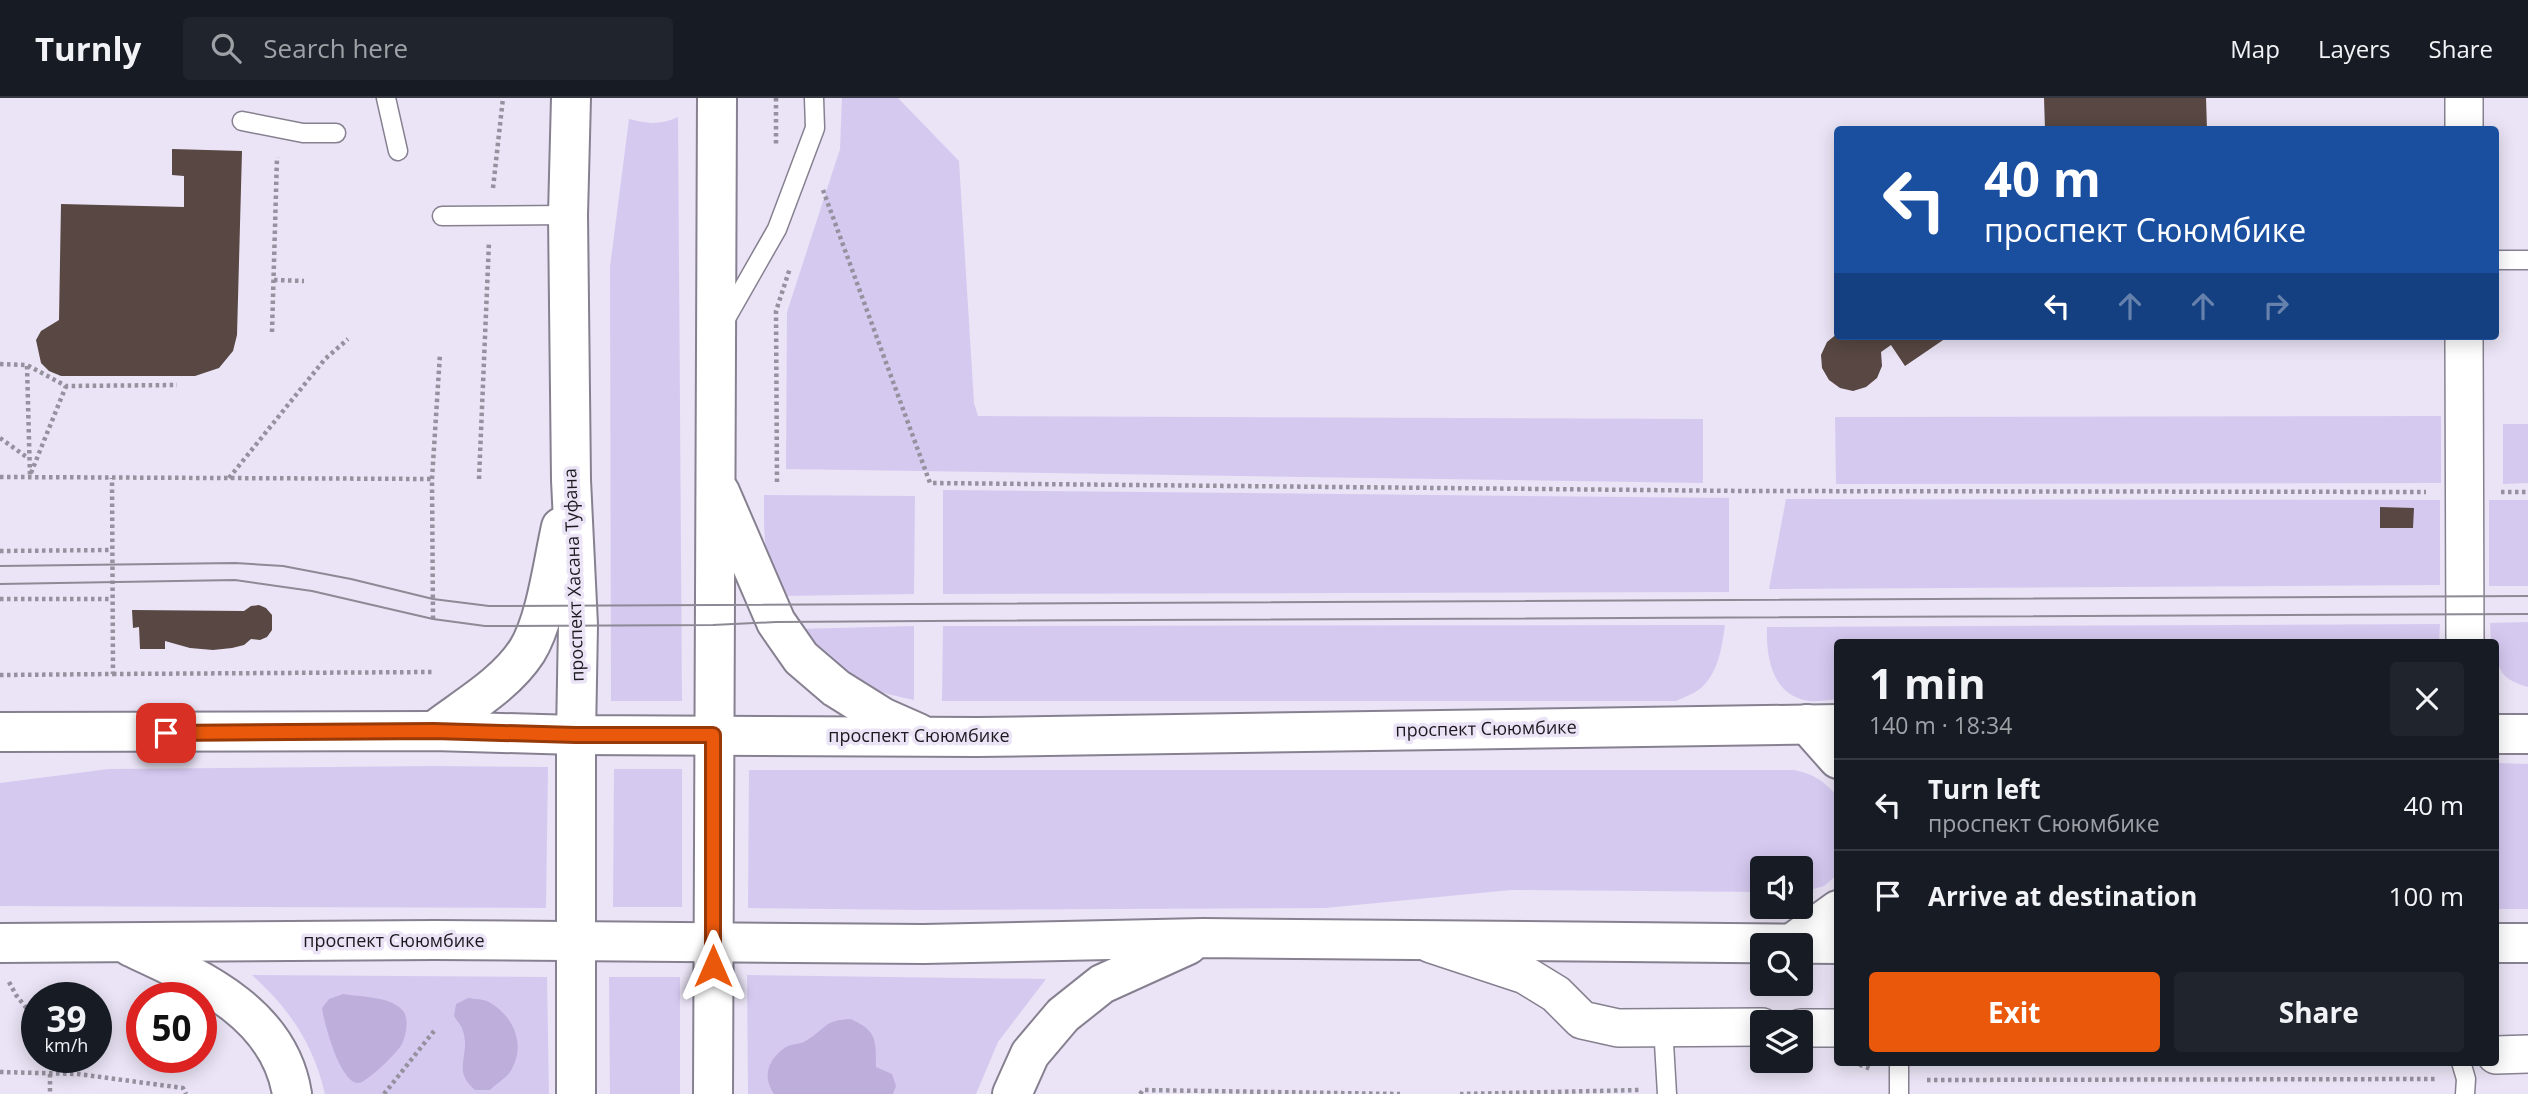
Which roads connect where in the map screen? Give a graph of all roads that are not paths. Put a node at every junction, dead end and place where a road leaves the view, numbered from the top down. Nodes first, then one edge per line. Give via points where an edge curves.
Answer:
1 (386, 98) edge
2 (571, 98) edge
3 (717, 98) edge
4 (814, 98) edge
5 (2464, 98) edge
6 (242, 121) dead end
7 (2464, 126) edge
8 (336, 133) dead end
9 (398, 151) dead end
10 (568, 215) junction
11 (442, 216) dead end
12 (2499, 260) edge
13 (2528, 260) edge
14 (716, 337) junction
15 (2465, 340) edge
16 (571, 480) junction
17 (716, 482) junction
18 (2465, 639) edge
19 (1822, 724) edge
20 (434, 731) junction
21 (0, 732) edge
22 (2499, 734) edge
23 (2528, 734) edge
24 (576, 735) junction
25 (713, 735) junction
26 (926, 737) junction
27 (1834, 750) edge
28 (1834, 913) edge
29 (1806, 933) edge
30 (1203, 938) junction
31 (576, 940) junction
32 (1417, 940) junction
33 (713, 941) junction
34 (120, 942) junction
35 (0, 943) edge
36 (2499, 943) edge
37 (2528, 943) edge
38 (1750, 944) edge
39 (1813, 944) edge
40 (1834, 944) edge
41 (1663, 1026) junction
42 (1750, 1027) edge
43 (1813, 1028) edge
44 (1834, 1028) edge
45 (2528, 1054) edge
46 (2499, 1055) edge
47 (1666, 1091) edge
48 (292, 1094) edge
49 (576, 1094) edge
50 (713, 1094) edge
51 (1012, 1094) edge

1 - 9 lane
2 - 10 main road, проспект Хасана Туфана
3 - 14 main road
4 - 14 lane via 815,128 777,229
5 - 7 street
6 - 8 lane via 303,133
10 - 11 lane
10 - 16 main road, проспект Хасана Туфана
12 - 13 lane
14 - 17 main road
15 - 18 street
16 - 20 main road via 543,605 527,650 493,687
16 - 24 main road, проспект Хасана Туфана via 579,625
17 - 25 main road
17 - 26 main road via 776,622 801,658 836,688
19 - 26 main road, проспект Сююмбике
19 - 27 main road
20 - 21 main road, проспект Сююмбике
20 - 24 main road, проспект Сююмбике
22 - 23 main road
24 - 25 main road, проспект Сююмбике
24 - 31 main road, проспект Хасана Туфана
25 - 26 main road, проспект Сююмбике
25 - 33 main road
28 - 29 main road
30 - 32 main road, проспект Сююмбике
30 - 33 main road, проспект Сююмбике via 924,944
30 - 51 main road via 1102,984 1063,1015 1030,1054
31 - 33 main road, проспект Сююмбике
31 - 34 main road, проспект Сююмбике
31 - 49 main road, проспект Хасана Туфана
32 - 38 main road, проспект Сююмбике
32 - 41 street via 1525,975 1556,994 1582,1020 1618,1028
33 - 50 main road
34 - 35 main road, проспект Сююмбике
34 - 48 main road via 192,975 249,1014 278,1051
36 - 37 main road
39 - 40 main road, проспект Сююмбике
41 - 42 street
41 - 47 lane
43 - 44 street
45 - 46 street

